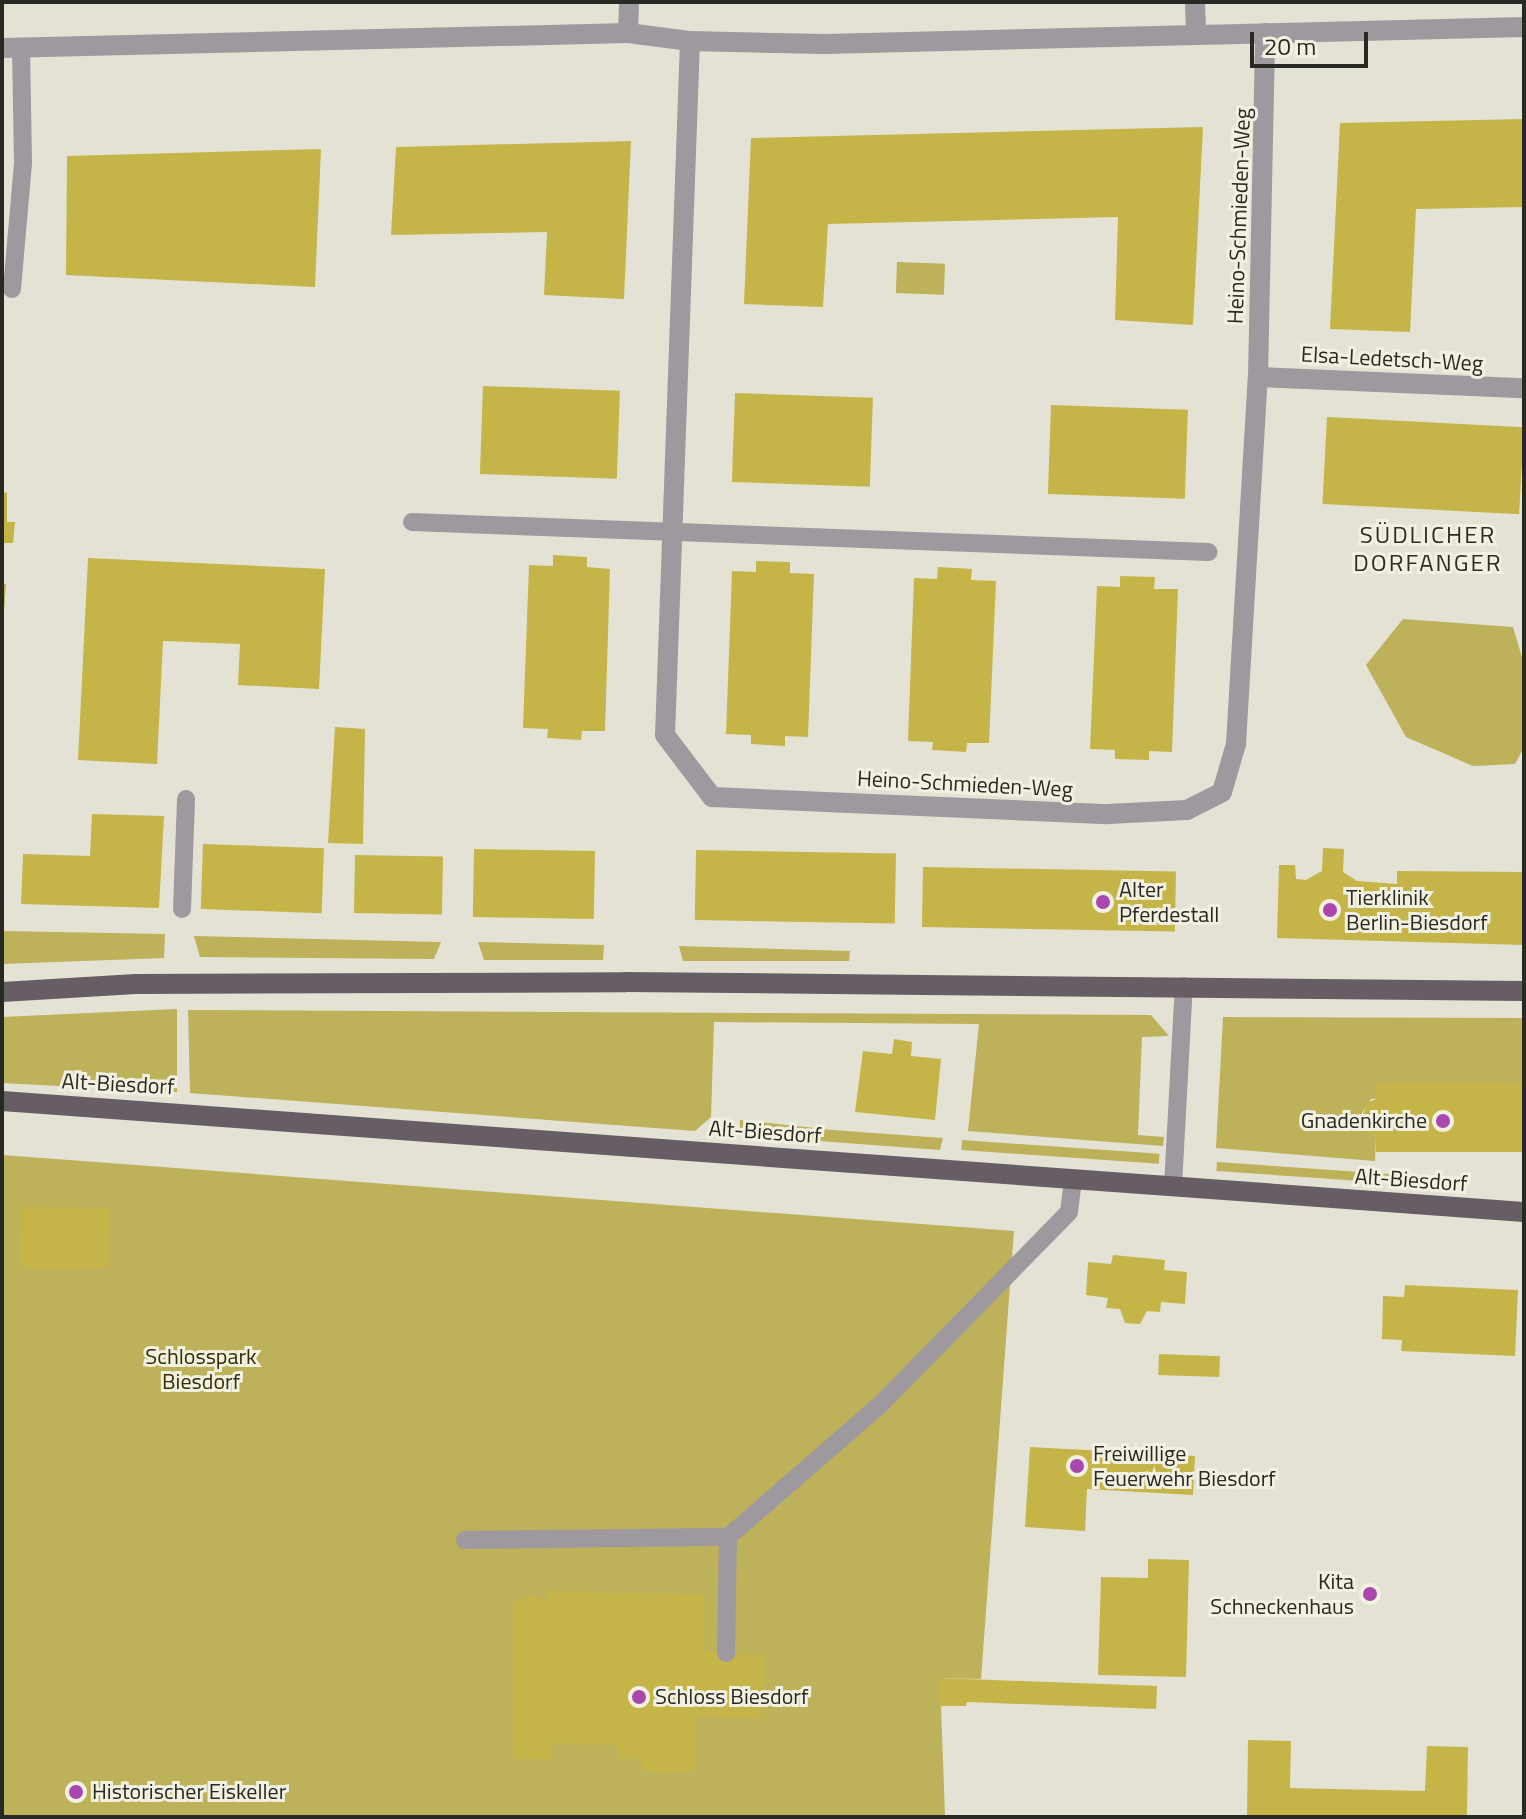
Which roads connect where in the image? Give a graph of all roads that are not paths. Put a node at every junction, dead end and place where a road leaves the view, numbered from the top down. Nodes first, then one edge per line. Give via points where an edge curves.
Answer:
1 (629, 2) edge
2 (1195, 2) edge
3 (1524, 27) edge
4 (628, 33) junction
5 (1265, 33) junction
6 (1196, 34) junction
7 (690, 41) junction
8 (12, 47) edge
9 (12, 289) dead end
10 (1258, 377) junction
11 (1524, 388) edge
12 (412, 522) dead end
13 (673, 532) junction
14 (1208, 552) dead end
15 (186, 799) dead end
16 (182, 909) dead end
17 (1184, 986) junction
18 (1524, 991) edge
19 (2, 992) edge
20 (2, 1101) edge
21 (1073, 1178) junction
22 (1173, 1186) junction
23 (1524, 1212) edge
24 (728, 1537) junction
25 (465, 1540) dead end
26 (726, 1653) dead end

1 - 4 street
2 - 6 street
3 - 5 street
4 - 7 street
4 - 8 street
5 - 6 street
5 - 10 street, Heino-Schmieden-Weg
6 - 7 street via 825,44
7 - 13 street, Heino-Schmieden-Weg
8 - 9 lane via 23,162
10 - 11 street, Elsa-Ledetsch-Weg
10 - 13 street, Heino-Schmieden-Weg via 1236,744 1222,792 1187,810 1108,814 712,797 665,735
12 - 13 lane
13 - 14 lane
15 - 16 lane
17 - 18 main road
17 - 19 main road via 167,983
17 - 22 lane
20 - 21 main road, Alt-Biesdorf
21 - 22 main road, Alt-Biesdorf
21 - 24 lane via 1069,1212 880,1405
22 - 23 main road, Alt-Biesdorf
24 - 25 lane
24 - 26 lane

